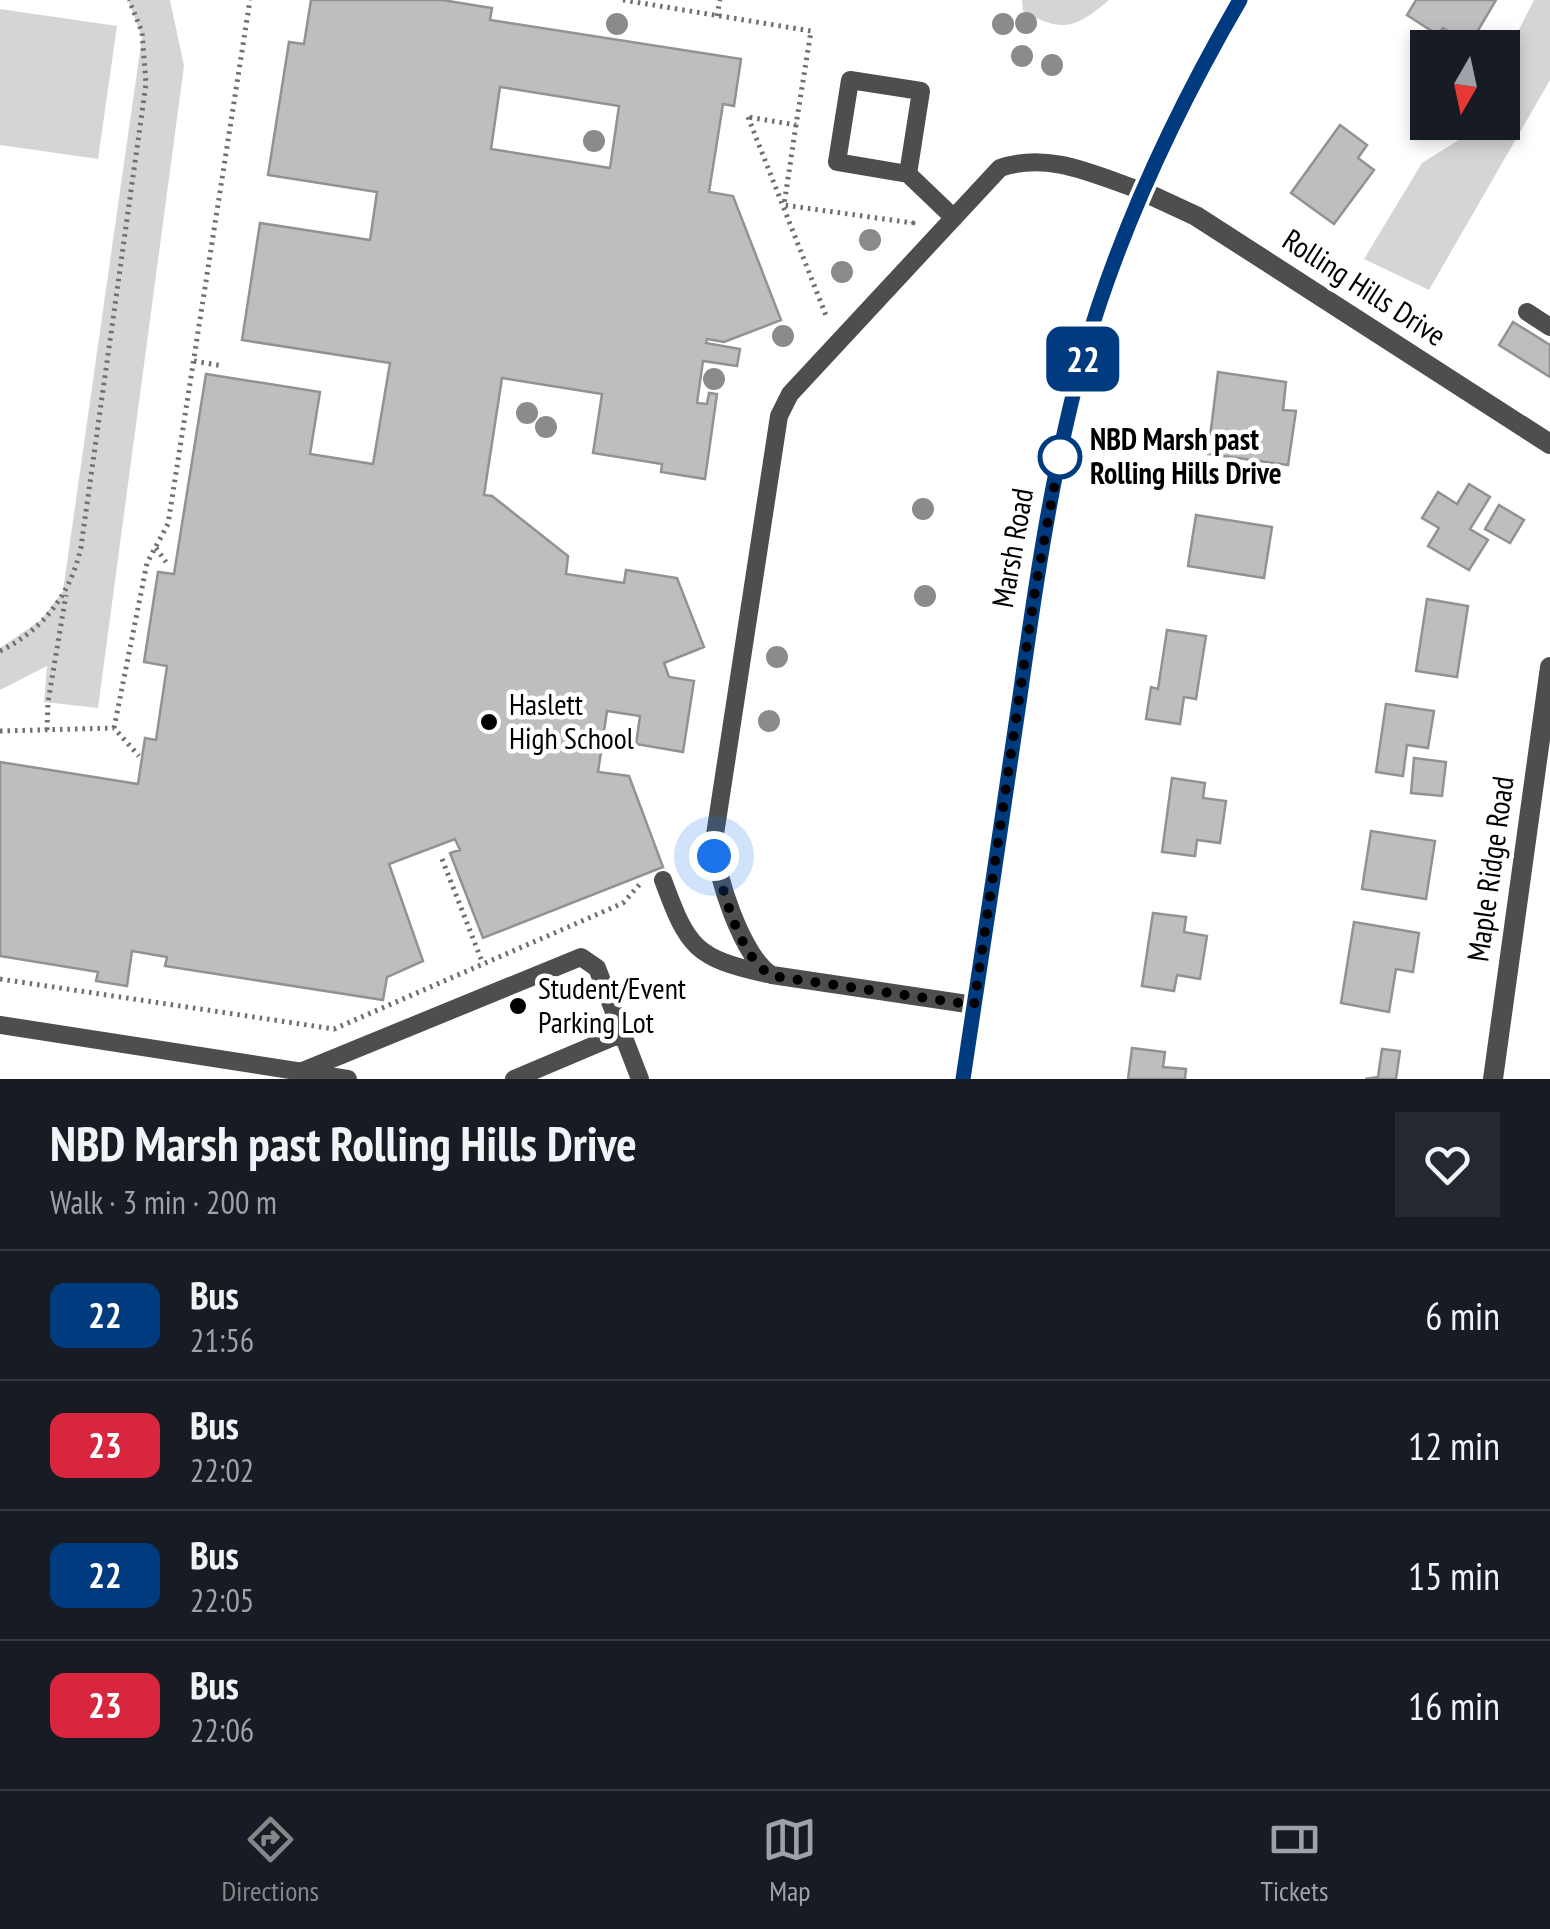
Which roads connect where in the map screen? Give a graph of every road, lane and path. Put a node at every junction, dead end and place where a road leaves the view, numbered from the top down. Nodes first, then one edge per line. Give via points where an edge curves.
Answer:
1 (129, 0) edge
2 (250, 0) edge
3 (622, 0) edge
4 (720, 0) edge
5 (1240, 0) edge
6 (717, 16) junction
7 (748, 117) dead end
8 (796, 124) junction
9 (908, 174) junction
10 (1142, 191) junction
11 (954, 218) junction
12 (901, 236) dead end
13 (840, 304) dead end
14 (1527, 312) dead end
15 (828, 317) dead end
16 (1550, 327) edge
17 (194, 362) junction
18 (223, 366) dead end
19 (1550, 444) edge
20 (156, 548) junction
21 (166, 562) dead end
22 (70, 582) junction
23 (0, 651) edge
24 (1550, 667) edge
25 (114, 728) junction
26 (48, 730) junction
27 (0, 732) edge
28 (138, 756) dead end
29 (442, 859) dead end
30 (653, 880) joint
31 (483, 964) junction
32 (772, 976) junction
33 (0, 979) edge
34 (974, 1005) junction
35 (0, 1025) edge
36 (623, 1033) junction
37 (300, 1072) junction
38 (348, 1079) edge
39 (514, 1079) edge
40 (640, 1079) edge
41 (963, 1079) edge
42 (1494, 1079) edge

1 - 22 path via 142,32 146,84
2 - 17 path
3 - 6 path
4 - 6 path
5 - 10 main road, Marsh Road
6 - 8 path via 811,31
7 - 8 path
8 - 12 path via 784,205 913,223
9 - 9 lane via 921,91 850,80 837,162
9 - 11 lane
10 - 11 lane via 1050,161 1023,160 1000,168
10 - 19 street, Rolling Hills Drive via 1196,216
10 - 34 main road, Marsh Road via 1084,355 1054,482
11 - 32 lane via 790,394 779,416 714,841 716,864 748,948
13 - 15 path
14 - 16 lane
17 - 18 path
17 - 20 path via 168,524
20 - 21 path
20 - 25 path via 147,563
22 - 23 path via 47,617
22 - 26 path
24 - 42 street, Maple Ridge Road
25 - 26 path
25 - 28 path
26 - 27 path
29 - 31 path
30 - 31 path via 623,903
30 - 32 lane via 683,934 703,952 725,965
31 - 33 path via 334,1028
32 - 34 lane
34 - 41 main road, Marsh Road
35 - 37 lane
36 - 37 lane via 596,968 576,958
36 - 39 lane
36 - 40 lane
37 - 38 lane

